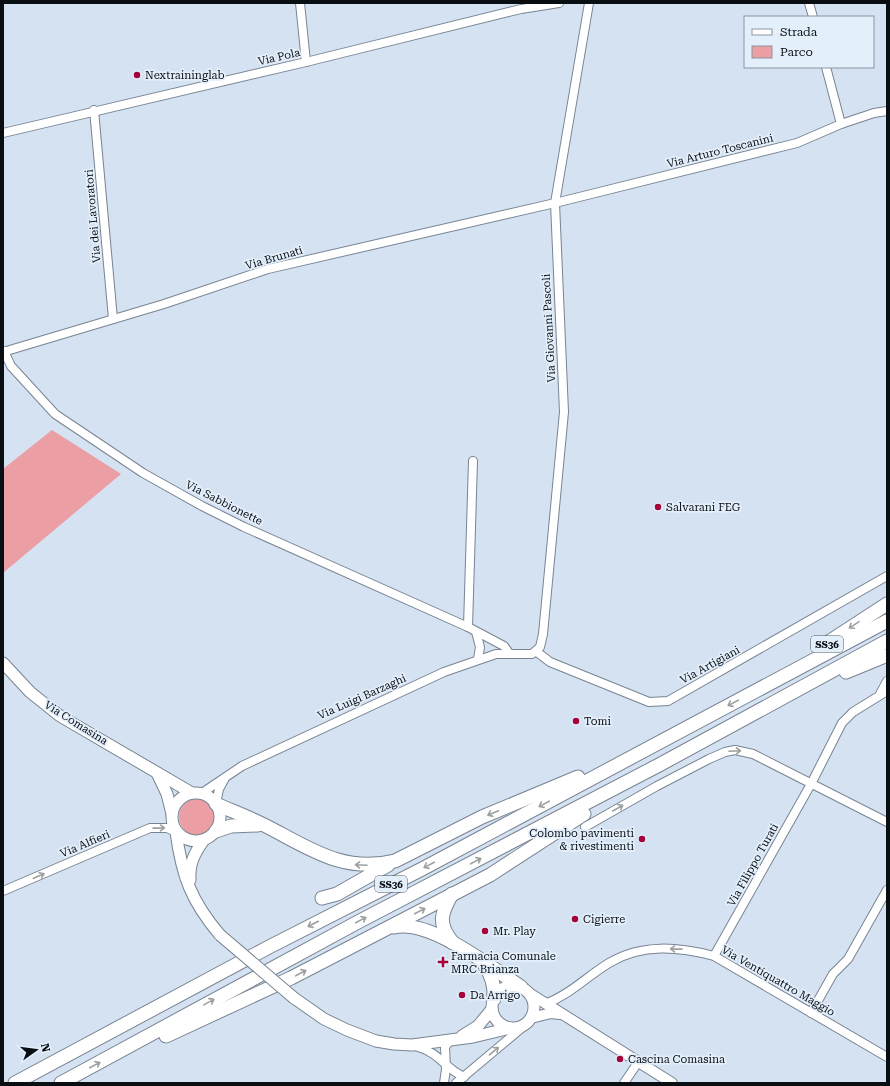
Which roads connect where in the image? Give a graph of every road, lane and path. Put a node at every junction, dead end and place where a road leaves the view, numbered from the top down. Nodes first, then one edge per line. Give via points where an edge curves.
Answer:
1 (300, 3) edge
2 (559, 3) edge
3 (589, 3) edge
4 (809, 3) edge
5 (813, 16) edge
6 (306, 62) junction
7 (826, 68) edge
8 (94, 110) junction
9 (887, 110) edge
10 (841, 124) junction
11 (3, 132) edge
12 (555, 203) junction
13 (113, 319) junction
14 (4, 351) edge
15 (473, 461) dead end
16 (887, 576) edge
17 (887, 604) edge
18 (887, 621) edge
19 (468, 627) junction
20 (476, 632) junction
21 (887, 641) edge
22 (537, 652) junction
23 (509, 653) junction
24 (886, 655) edge
25 (478, 659) junction
26 (3, 663) edge
27 (887, 681) edge
28 (767, 685) junction
29 (884, 693) edge
30 (762, 709) junction
31 (620, 762) junction
32 (659, 765) junction
33 (156, 773) junction
34 (228, 774) junction
35 (811, 784) junction
36 (197, 793) junction
37 (216, 804) junction
38 (172, 814) junction
39 (887, 822) edge
40 (264, 825) junction
41 (585, 827) dead end
42 (216, 831) junction
43 (176, 832) junction
44 (203, 841) junction
45 (395, 861) junction
46 (887, 890) edge
47 (3, 891) edge
48 (452, 894) junction
49 (193, 898) junction
50 (322, 898) dead end
51 (386, 929) junction
52 (453, 943) junction
53 (714, 956) junction
54 (482, 960) junction
55 (525, 990) junction
56 (493, 1004) junction
57 (545, 1004) junction
58 (811, 1012) junction
59 (566, 1016) junction
60 (528, 1022) junction
61 (510, 1028) junction
62 (455, 1038) junction
63 (412, 1045) junction
64 (124, 1049) junction
65 (887, 1057) edge
66 (639, 1061) junction
67 (445, 1063) junction
68 (464, 1077) junction
69 (15, 1083) edge
70 (61, 1083) edge
71 (444, 1083) edge
72 (456, 1083) edge
73 (624, 1083) edge
74 (672, 1083) edge

1 - 6 street
2 - 6 street, Via Pola via 522,9
3 - 12 street, Via Giovanni Pascoli
4 - 5 street
6 - 8 street, Via Pola
7 - 10 street
8 - 11 street, Via Pola
8 - 13 street, Via dei Lavoratori
9 - 10 street, Via Arturo Toscanini
10 - 12 street, Via Arturo Toscanini via 797,143
12 - 13 street, Via Brunati via 268,269
12 - 22 street, Via Giovanni Pascoli via 564,412 543,634
13 - 14 street, Via Brunati
14 - 19 street, Via Sabbionette via 11,366 55,414 143,473 244,526
15 - 19 street
16 - 22 street, Via Artigiani via 668,701 649,702 550,662
17 -> 28 highway, SS36 via 777,675
18 - 28 highway, SS36
19 - 20 street, Via Sabbionette
20 - 23 street, Via Sabbionette via 504,646
20 - 25 street via 480,647
21 - 30 highway, SS36
22 - 23 street via 528,655
23 - 25 street, Via Luigi Barzaghi
24 - 30 highway, SS36
25 - 34 street, Via Luigi Barzaghi via 310,732
26 - 33 main road, Via Comasina via 30,692 60,716 149,766
27 - 29 street
28 -> 31 highway, SS36
29 - 35 street, Via Filippo Turati via 853,712 842,723
30 - 32 highway, SS36
31 -> 45 highway via 601,767 482,817
31 -> 69 highway, SS36
32 - 48 highway via 649,776 560,828 504,867
64 -> 32 highway, SS36 via 358,922
33 - 36 main road, Via Comasina
33 - 38 main road, Via Comasina via 167,794
34 - 36 street, Via Luigi Barzaghi
34 - 37 street via 219,789
35 - 39 street
41 -> 35 street via 657,786 725,752 735,750 753,754
35 - 53 street, Via Filippo Turati
36 - 37 main road via 207,795
36 - 38 main road via 179,800
37 - 40 highway
37 - 42 main road via 220,817
38 - 43 main road
40 - 42 highway via 231,826
45 -> 40 highway via 382,865 351,864 308,850
42 - 44 main road
43 - 44 main road via 188,840
47 -> 43 street, Via Alfieri via 150,828 167,828
43 - 49 main road via 182,866
44 - 49 main road via 190,866
45 - 50 highway via 337,894
46 - 58 street via 848,958 833,974
51 -> 48 highway
48 - 52 highway via 442,911 442,919 447,936
49 - 63 main road, bridge via 220,935 324,1020 360,1036 394,1044
51 - 52 highway via 411,926
64 -> 51 highway via 158,1039 291,978
52 - 54 highway
53 -> 57 street, Via Ventiquattro Maggio via 686,949 656,948 629,953 610,963 566,995
53 - 58 street, Via Ventiquattro Maggio
54 - 55 highway
54 - 56 highway via 489,972 494,992
55 - 56 main road via 508,987 497,994
55 - 57 street
55 - 60 main road via 534,1006
56 - 61 main road via 498,1022
56 - 62 main road via 478,1026
57 - 59 street
58 - 65 street, Via Ventiquattro Maggio
59 - 60 street via 551,1013
59 - 66 street
60 - 61 main road
68 -> 60 street
61 - 62 main road via 473,1037
62 - 63 main road
62 - 67 street via 445,1047
63 - 67 street via 433,1052
70 -> 64 highway, SS36
66 - 73 street
66 - 74 street
67 - 68 street via 455,1073
67 - 71 street
68 - 72 street

